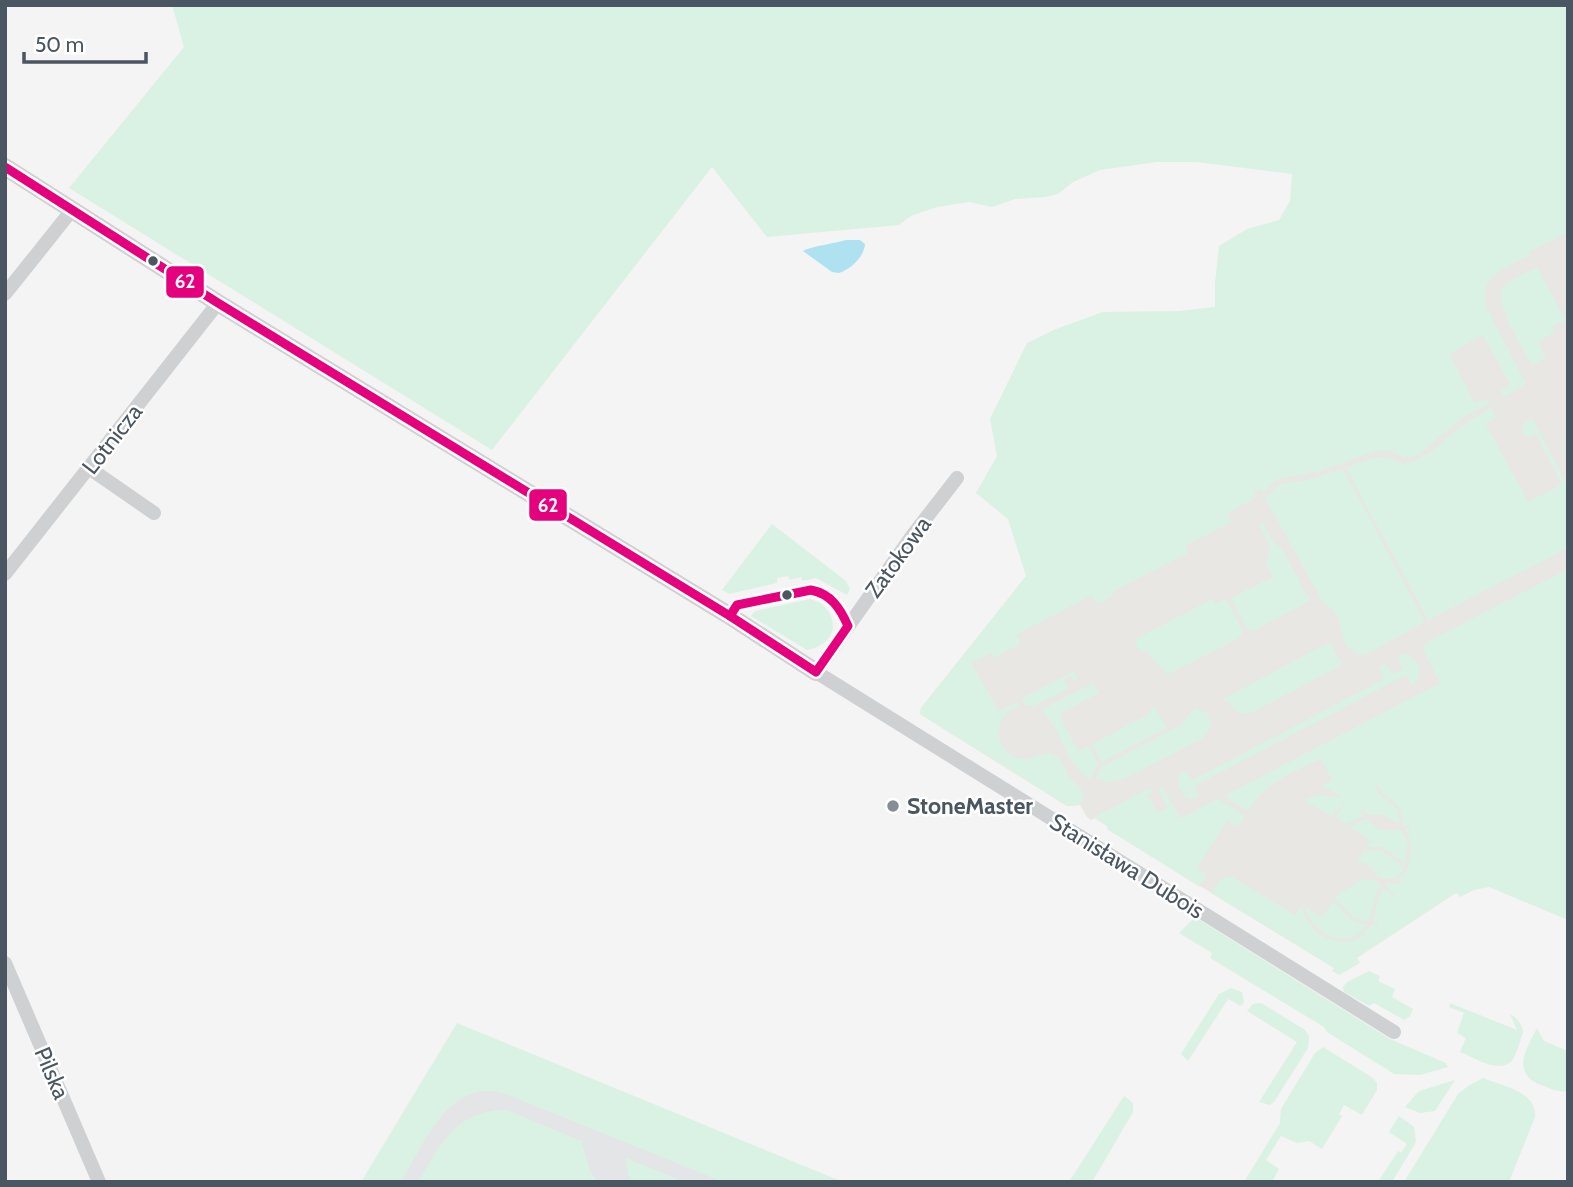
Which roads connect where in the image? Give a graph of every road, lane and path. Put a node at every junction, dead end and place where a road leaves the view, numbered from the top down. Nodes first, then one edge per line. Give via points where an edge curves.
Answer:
1 (5, 167) edge
2 (72, 210) junction
3 (5, 294) edge
4 (218, 303) junction
5 (89, 468) junction
6 (957, 478) dead end
7 (154, 513) dead end
8 (5, 574) edge
9 (816, 672) junction
10 (5, 963) edge
11 (1394, 1032) dead end
12 (99, 1182) edge

1 - 2 street, Stanisława Dubois
2 - 3 street
2 - 4 street, Stanisława Dubois
4 - 5 street, Lotnicza
4 - 9 street, Stanisława Dubois
5 - 7 street
5 - 8 street, Lotnicza
6 - 9 street, Zatokowa
9 - 11 street, Stanisława Dubois
10 - 12 street, Pilska

